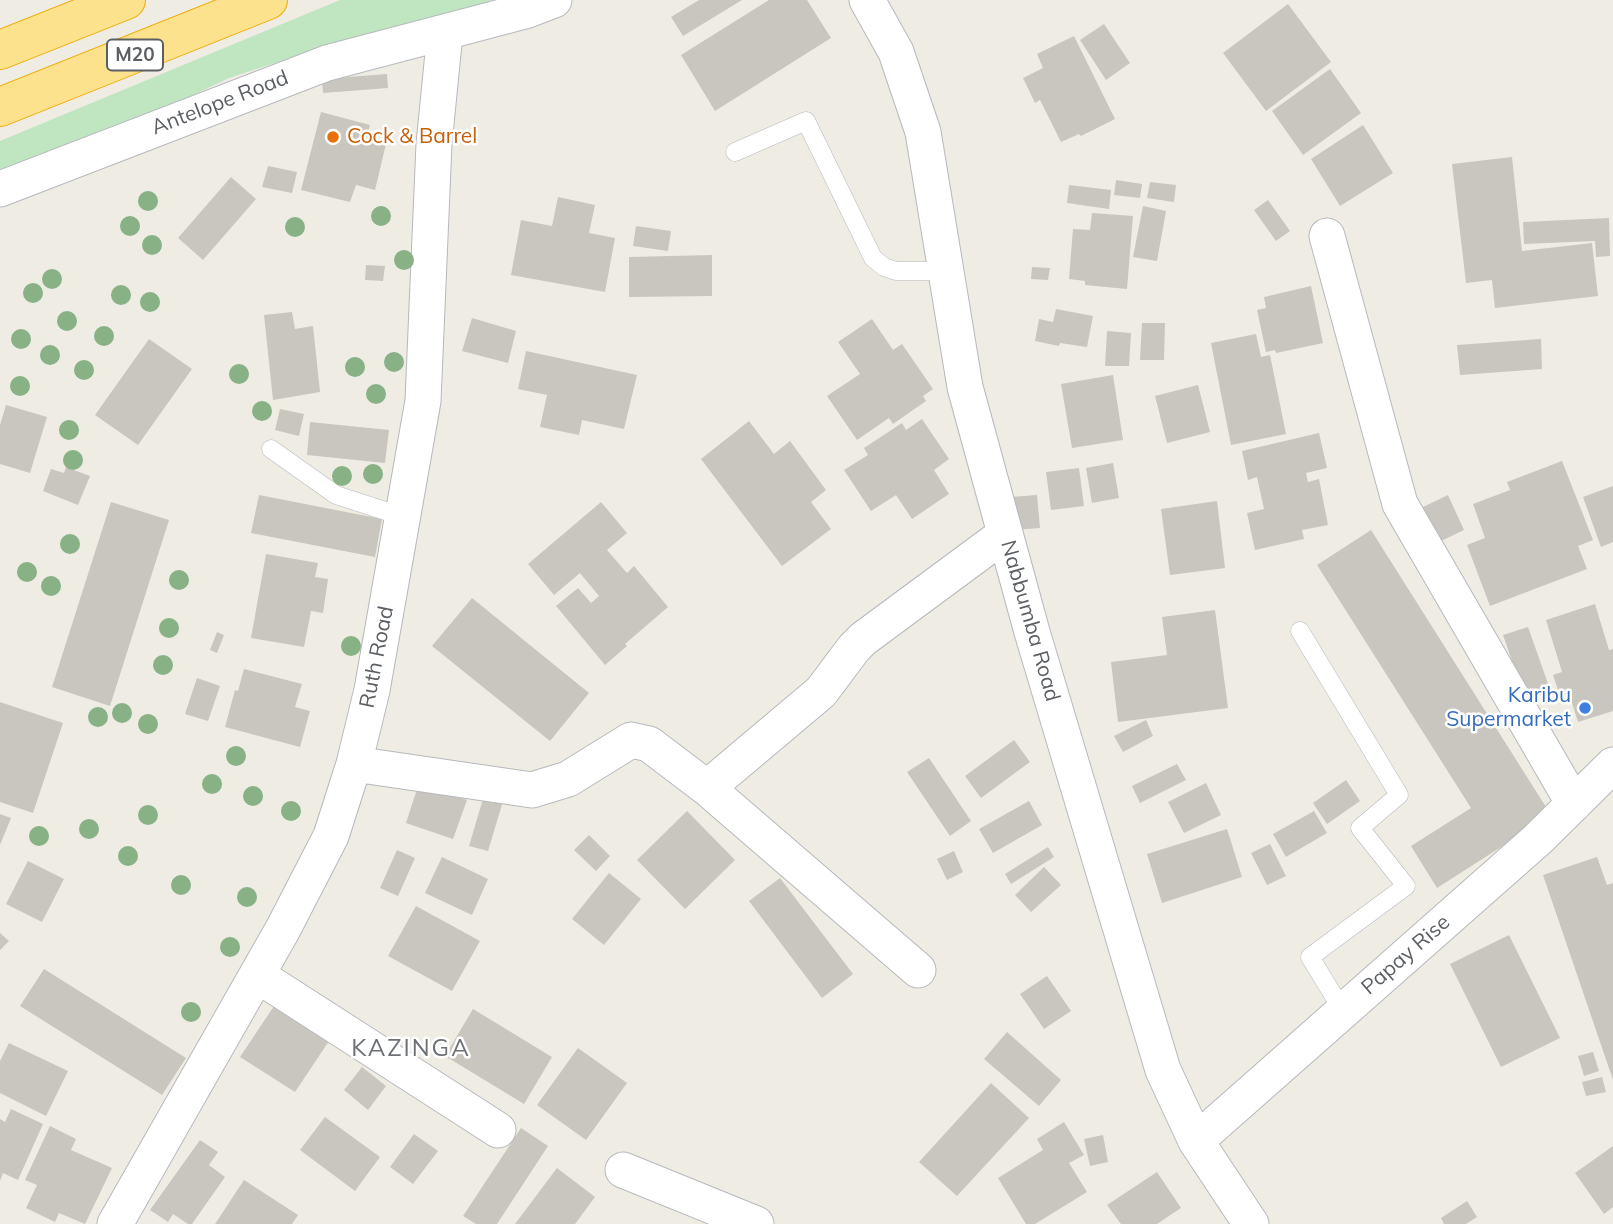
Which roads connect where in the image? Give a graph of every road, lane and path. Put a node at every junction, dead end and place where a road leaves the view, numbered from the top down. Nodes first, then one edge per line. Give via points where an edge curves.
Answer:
1 (126, 0) edge
2 (268, 0) edge
3 (554, 0) edge
4 (867, 0) edge
5 (446, 33) junction
6 (0, 50) edge
7 (0, 107) edge
8 (735, 152) dead end
9 (0, 190) edge
10 (1327, 236) dead end
11 (946, 271) junction
12 (271, 449) dead end
13 (404, 517) junction
14 (1005, 534) junction
15 (1300, 631) dead end
16 (354, 764) junction
17 (1613, 765) edge
18 (707, 788) junction
19 (1574, 804) junction
20 (918, 970) dead end
21 (257, 975) junction
22 (1343, 1011) junction
23 (498, 1130) dead end
24 (1196, 1142) junction
25 (623, 1170) dead end
26 (116, 1224) edge
27 (756, 1224) edge
28 (1251, 1224) edge

1 - 6 highway, M20
2 - 7 highway, M20
3 - 5 street, Antelope Road
4 - 11 street, Nabbumba Road via 896,52 923,132
5 - 9 street, Antelope Road via 327,63
5 - 13 street, Ruth Road via 434,144 423,401
8 - 11 lane via 806,121 873,258 896,271
10 - 19 street via 1400,504
11 - 14 street, Nabbumba Road via 965,387
12 - 13 lane via 336,495
13 - 16 street, Ruth Road
14 - 18 street via 863,639 821,692
14 - 24 street, Nabbumba Road via 1163,1070
15 - 22 lane via 1398,795 1360,828 1406,886 1310,957
16 - 18 street via 532,790 568,779 631,740 649,744
16 - 21 street, Ruth Road via 331,836
17 - 19 street, Papay Rise
18 - 20 street
19 - 22 street, Papay Rise
21 - 23 street
21 - 26 street, Ruth Road
22 - 24 street, Papay Rise
24 - 28 street, Nabbumba Road
25 - 27 street

